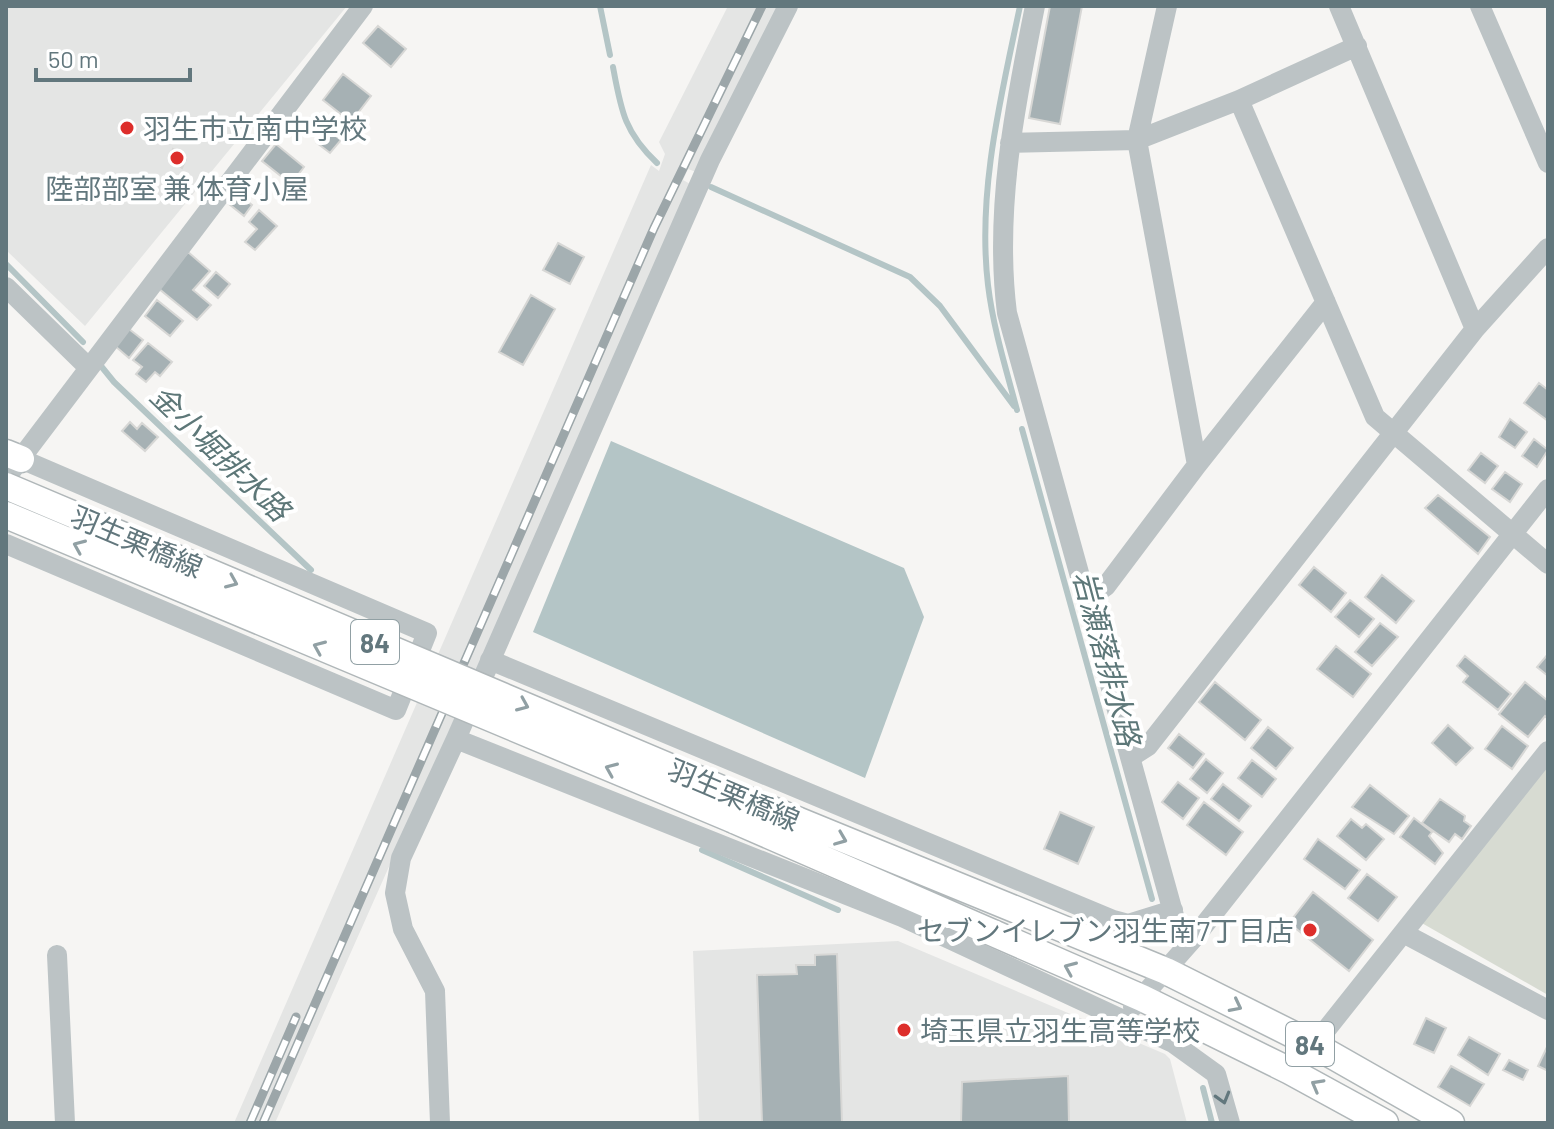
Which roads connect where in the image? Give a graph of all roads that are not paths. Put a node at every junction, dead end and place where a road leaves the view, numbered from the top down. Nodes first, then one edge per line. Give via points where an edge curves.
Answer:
1 (363, 6) edge
2 (788, 6) edge
3 (1035, 6) edge
4 (1167, 6) edge
5 (1339, 6) edge
6 (1480, 6) edge
7 (1357, 46) junction
8 (1239, 100) junction
9 (1137, 140) junction
10 (1010, 143) junction
11 (1548, 163) edge
12 (1548, 248) edge
13 (6, 287) edge
14 (1326, 302) junction
15 (1475, 329) junction
16 (89, 368) junction
17 (1392, 435) junction
18 (11, 463) edge
19 (1197, 465) junction
20 (6, 486) edge
21 (1548, 489) edge
22 (6, 515) edge
23 (1510, 535) junction
24 (6, 544) edge
25 (1548, 564) edge
26 (1086, 600) junction
27 (490, 660) junction
28 (456, 739) junction
29 (1547, 755) edge
30 (1131, 757) junction
31 (739, 809) junction
32 (1173, 910) junction
33 (1403, 933) junction
34 (1194, 938) junction
35 (57, 955) dead end
36 (1166, 971) junction
37 (1142, 998) junction
38 (1548, 1010) edge
39 (1123, 1019) junction
40 (1314, 1045) junction
41 (65, 1123) edge
42 (440, 1123) edge
43 (1230, 1123) edge
44 (1385, 1123) edge
45 (1451, 1123) edge

1 - 16 street
2 - 27 street via 710,160
3 - 10 street
4 - 9 street
5 - 7 street
6 - 11 street
7 - 8 street
7 - 15 street
8 - 9 street
8 - 14 street
9 - 10 street
9 - 19 street
10 - 26 street via 1007,313
12 - 15 street
13 - 16 street
14 - 17 street via 1375,417
14 - 19 street
15 - 17 street
16 - 18 street
17 - 23 street
17 - 30 street via 1148,746
18 - 24 street via 427,633 396,710
19 - 26 street via 1106,586
20 -> 31 main road, 羽生栗橋線 / 84, bridge
21 - 23 street
31 -> 22 main road, 羽生栗橋線 / 84, bridge
23 - 25 street
23 - 34 street
26 - 30 street
27 - 28 street
27 - 32 street via 1113,920 1128,924
28 - 39 street via 902,917
28 - 42 street via 401,858 395,893 403,929 435,991
29 - 33 street
30 - 32 street
31 -> 36 main road, 羽生栗橋線 / 84
37 -> 31 main road, 羽生栗橋線 / 84
32 - 34 street via 1176,923
33 - 38 street
33 - 40 street
34 - 36 street
35 - 41 street
36 - 37 street
36 -> 40 main road, 羽生栗橋線 / 84
37 - 39 street
44 -> 37 main road, 羽生栗橋線 / 84
39 -> 43 street via 1209,1067 1216,1074
40 - 45 main road, 羽生栗橋線 / 84

